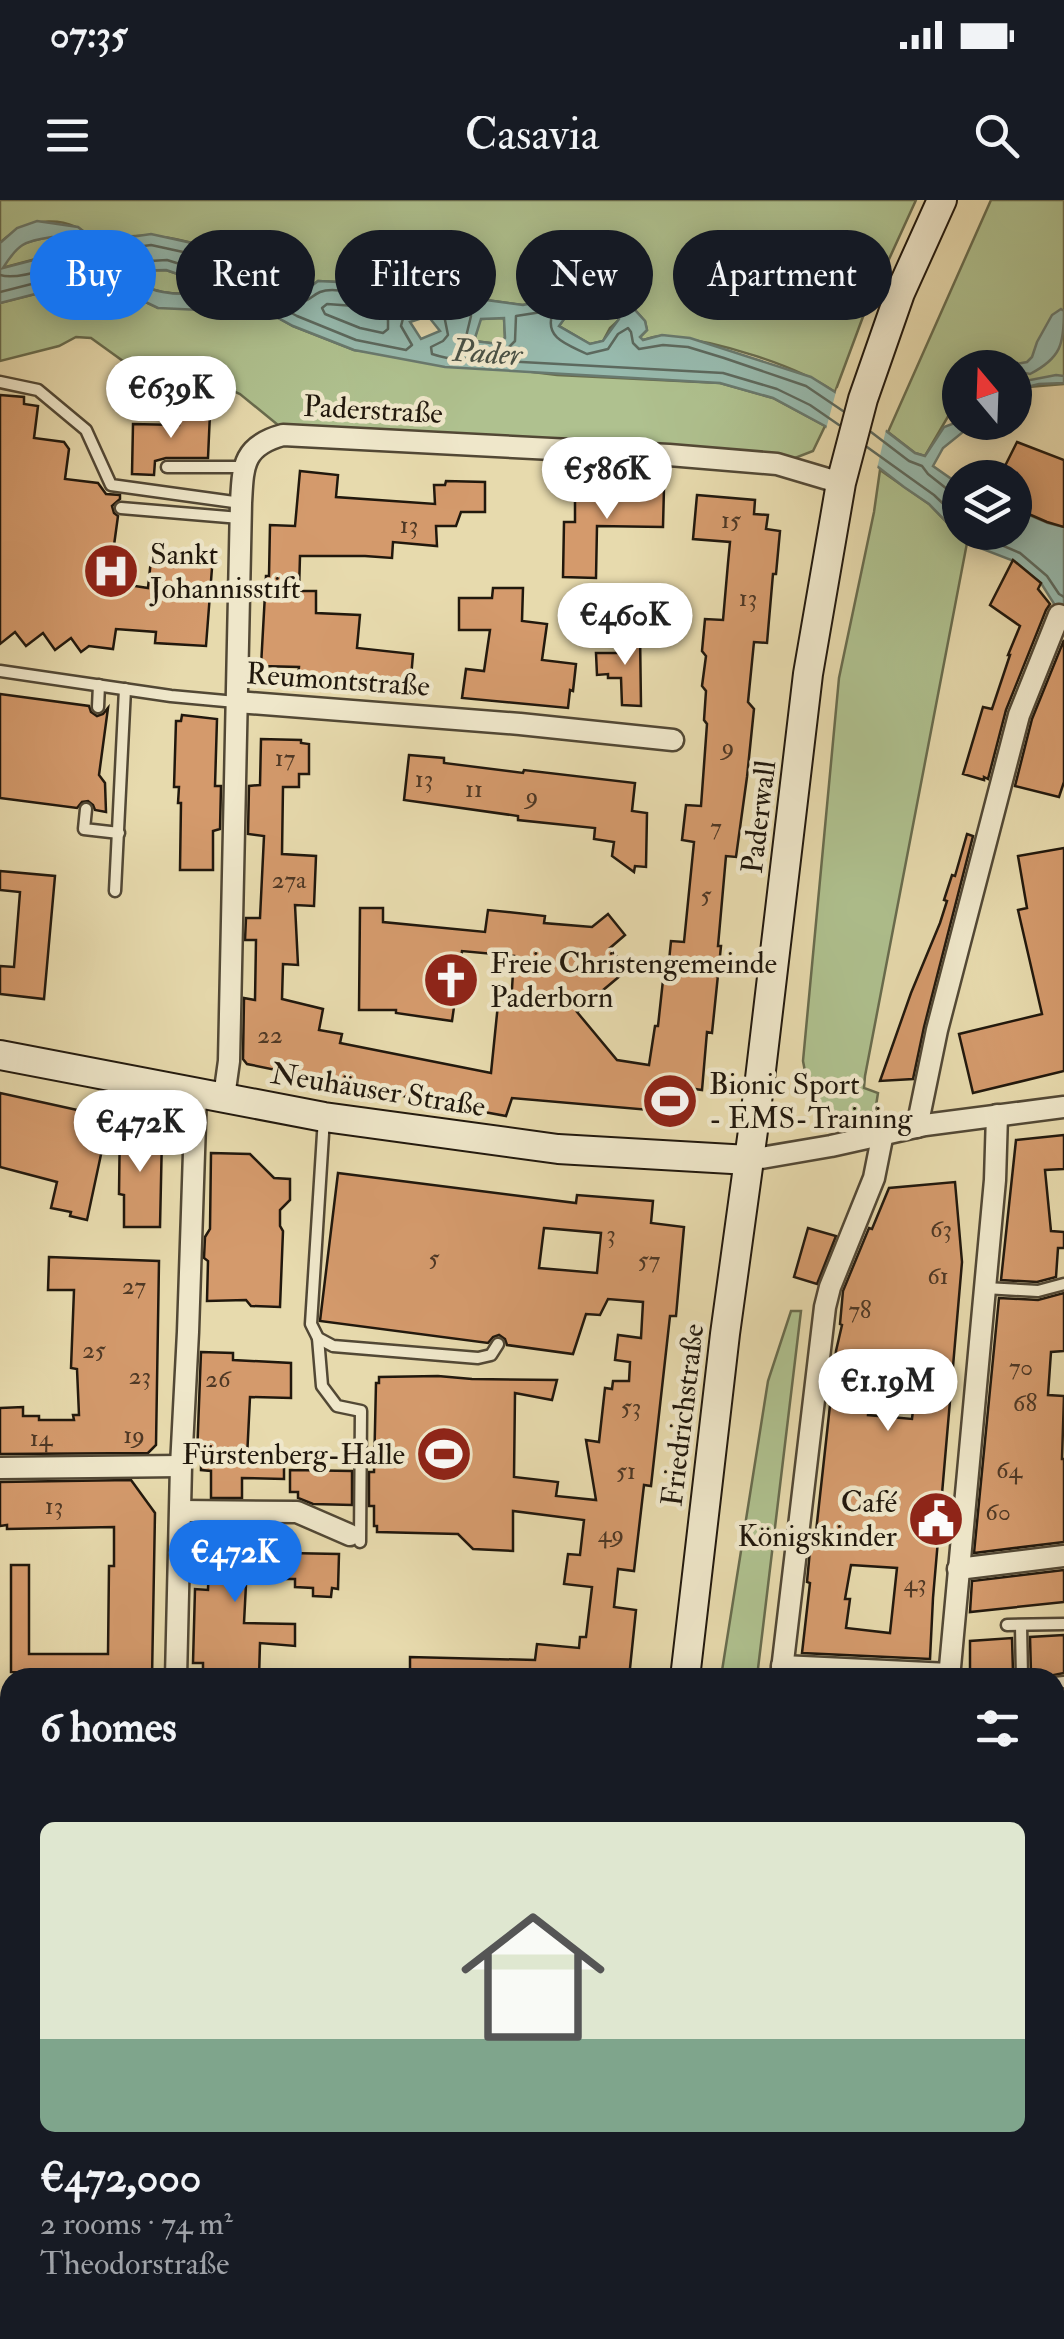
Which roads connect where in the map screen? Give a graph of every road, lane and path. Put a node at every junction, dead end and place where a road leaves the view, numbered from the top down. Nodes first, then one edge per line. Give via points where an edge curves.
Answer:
1 (942, 200) edge
2 (0, 382) edge
3 (167, 467) dead end
4 (243, 468) junction
5 (844, 471) junction
6 (121, 508) dead end
7 (240, 510) junction
8 (1059, 615) dead end
9 (0, 671) edge
10 (99, 686) junction
11 (124, 689) junction
12 (237, 702) junction
13 (98, 707) dead end
14 (673, 740) dead end
15 (86, 809) dead end
16 (118, 834) junction
17 (114, 891) dead end
18 (0, 1054) edge
19 (196, 1093) junction
20 (224, 1097) junction
21 (1064, 1106) edge
22 (997, 1114) junction
23 (324, 1117) junction
24 (917, 1126) junction
25 (883, 1133) junction
26 (750, 1160) junction
27 (1064, 1284) edge
28 (985, 1288) junction
29 (318, 1338) junction
30 (498, 1344) dead end
31 (181, 1466) junction
32 (0, 1468) edge
33 (181, 1510) junction
34 (355, 1538) joint
35 (1064, 1556) edge
36 (958, 1569) junction
37 (1064, 1624) edge
38 (1006, 1625) dead end
39 (1021, 1626) junction
40 (176, 1668) edge
41 (686, 1668) edge
42 (781, 1668) edge
43 (951, 1668) edge
44 (1022, 1668) edge

1 - 5 main road, Paderwall via 900,293
2 - 7 lane via 38,390 86,430 111,485
3 - 4 lane
4 - 5 street, Paderstraße via 261,444 282,435
4 - 7 street
5 - 26 main road, Paderwall via 808,674
6 - 7 lane
7 - 12 street
8 - 24 street via 1019,715
9 - 10 lane, Reumontstraße
10 - 11 lane, Reumontstraße
10 - 13 lane
11 - 12 lane, Reumontstraße
11 - 16 lane
12 - 14 street, Reumontstraße
12 - 20 street
15 - 16 lane via 84,829
16 - 17 lane
18 - 19 main road, Neuhäuser Straße
19 - 20 main road, Neuhäuser Straße
19 - 31 street
20 - 23 main road, Neuhäuser Straße
21 - 22 street
22 - 24 street
22 - 28 street
23 - 26 main road, Neuhäuser Straße via 558,1149
23 - 29 lane via 305,1324
24 - 25 street
25 - 26 street
25 - 42 street via 874,1178 825,1307
26 - 41 main road, Friedrichstraße
27 - 28 lane via 1038,1291
28 - 36 street
29 - 30 lane via 333,1346 478,1358 492,1355
29 - 34 lane via 322,1386 336,1406 361,1411
31 - 32 street
31 - 33 street
33 - 34 street via 296,1512
33 - 40 street
35 - 36 street
36 - 43 street via 962,1628
37 - 39 lane
38 - 39 lane
39 - 44 lane

